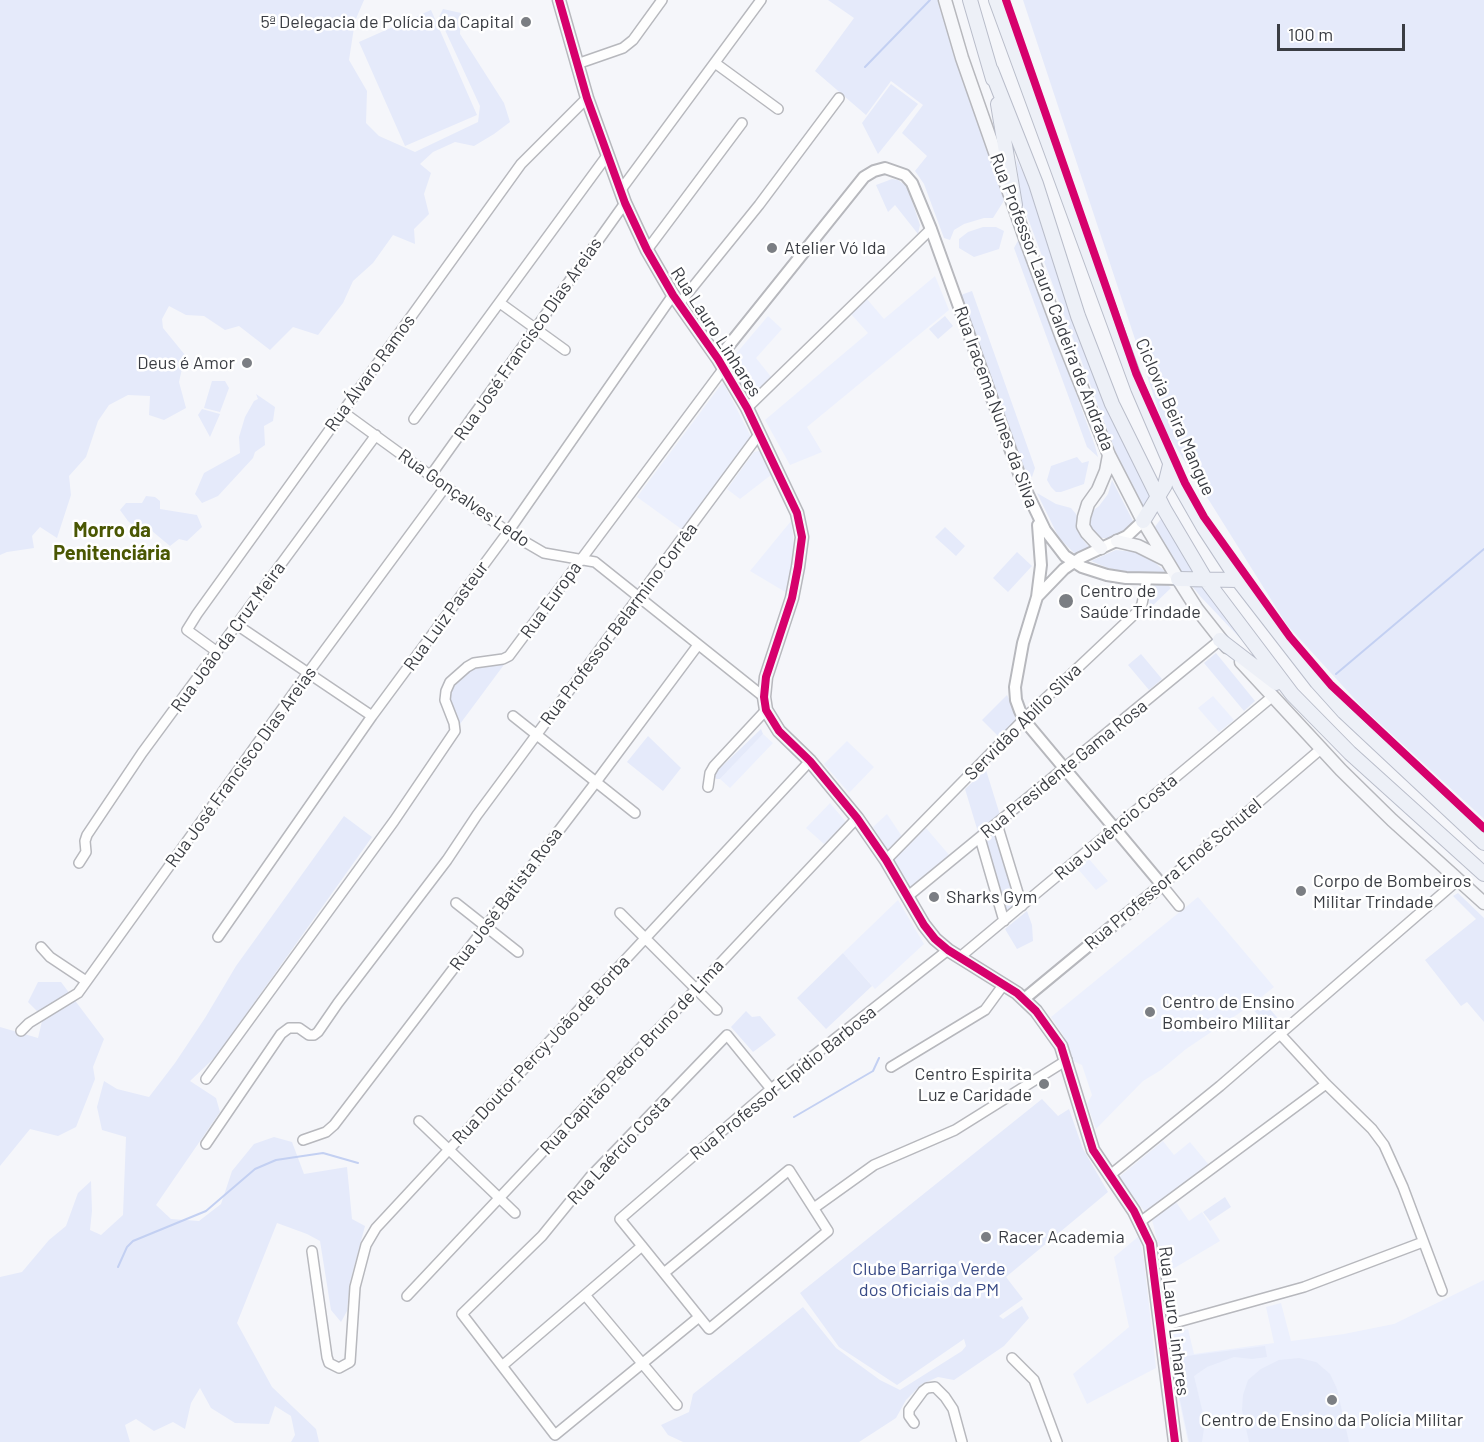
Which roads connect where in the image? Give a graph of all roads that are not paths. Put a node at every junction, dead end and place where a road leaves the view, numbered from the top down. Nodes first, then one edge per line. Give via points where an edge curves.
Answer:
1 (559, 0) edge
2 (662, 0) edge
3 (761, 0) edge
4 (945, 0) edge
5 (970, 0) edge
6 (996, 0) edge
7 (715, 63) junction
8 (577, 64) junction
9 (991, 70) junction
10 (587, 98) junction
11 (839, 98) dead end
12 (778, 109) dead end
13 (742, 123) dead end
14 (606, 157) junction
15 (622, 197) junction
16 (1015, 205) junction
17 (931, 230) junction
18 (647, 250) junction
19 (676, 299) junction
20 (500, 303) junction
21 (535, 328) junction
22 (565, 350) dead end
23 (721, 364) junction
24 (747, 408) junction
25 (343, 412) junction
26 (414, 419) dead end
27 (760, 433) junction
28 (376, 435) junction
29 (1109, 455) junction
30 (1170, 465) junction
31 (431, 475) junction
32 (446, 486) junction
33 (1158, 498) junction
34 (1037, 516) junction
35 (1143, 521) junction
36 (508, 532) junction
37 (1117, 541) junction
38 (1101, 548) junction
39 (581, 559) junction
40 (1166, 560) junction
41 (1073, 562) junction
42 (1146, 579) junction
43 (1178, 579) junction
44 (1206, 580) junction
45 (1238, 580) junction
46 (1037, 597) junction
47 (639, 598) junction
48 (237, 625) junction
49 (1220, 640) junction
50 (698, 645) junction
51 (216, 651) junction
52 (308, 673) junction
53 (1292, 694) junction
54 (1273, 696) junction
55 (765, 704) junction
56 (372, 716) junction
57 (513, 716) dead end
58 (1024, 720) junction
59 (537, 735) junction
60 (1322, 748) junction
61 (810, 761) junction
62 (1065, 768) junction
63 (596, 782) junction
64 (708, 787) dead end
65 (635, 813) dead end
66 (857, 818) junction
67 (997, 824) junction
68 (1114, 828) junction
69 (980, 838) junction
70 (1484, 843) edge
71 (886, 860) junction
72 (79, 863) dead end
73 (1484, 874) edge
74 (1458, 880) junction
75 (1162, 885) junction
76 (907, 897) junction
77 (456, 903) dead end
78 (1484, 903) edge
79 (1022, 906) junction
80 (1179, 906) dead end
81 (620, 913) dead end
82 (1004, 921) junction
83 (485, 926) junction
84 (218, 937) dead end
85 (645, 938) junction
86 (41, 947) dead end
87 (948, 950) junction
88 (518, 952) dead end
89 (960, 957) junction
90 (86, 981) junction
91 (1004, 984) junction
92 (696, 989) junction
93 (1024, 999) junction
94 (717, 1010) dead end
95 (21, 1031) dead end
96 (1280, 1034) junction
97 (1067, 1060) junction
98 (891, 1067) dead end
99 (206, 1079) dead end
100 (1326, 1084) junction
101 (771, 1089) junction
102 (419, 1121) dead end
103 (303, 1140) dead end
104 (206, 1144) dead end
105 (449, 1150) junction
106 (1109, 1176) junction
107 (500, 1198) junction
108 (814, 1208) junction
109 (515, 1213) dead end
110 (1140, 1222) junction
111 (1424, 1242) junction
112 (642, 1246) junction
113 (312, 1251) dead end
114 (664, 1273) junction
115 (1443, 1291) dead end
116 (585, 1295) junction
117 (407, 1296) dead end
118 (699, 1317) junction
119 (1160, 1327) junction
120 (1012, 1358) dead end
121 (643, 1363) junction
122 (502, 1366) junction
123 (676, 1405) dead end
124 (914, 1423) dead end
125 (962, 1442) edge
126 (1057, 1442) edge
127 (1175, 1442) edge

1 - 8 main road, Rua Lauro Linhares
2 - 8 street via 623,48
3 - 7 street, Rua José Francisco Dias Areias
4 - 16 main road, Rua Professor Lauro Caldeira de Andrada
5 - 9 main road
6 - 30 main road via 1094,273
7 - 12 street
7 - 15 street, Rua José Francisco Dias Areias
8 - 10 main road, Rua Lauro Linhares
9 - 16 main road
9 - 33 main road via 1036,183 1078,316 1112,404
10 - 14 main road, Rua Lauro Linhares
10 - 25 street, Rua Álvaro Ramos via 521,164
11 - 19 street, Rua Luiz Pasteur via 759,205
13 - 18 street
14 - 15 main road, Rua Lauro Linhares
14 - 20 street
15 - 18 main road, Rua Lauro Linhares
15 - 21 street, Rua José Francisco Dias Areias
16 - 29 main road, Rua Professor Lauro Caldeira de Andrada
17 - 23 street, Rua Iracema Nunes da Silva via 906,175 885,168 864,177
17 - 24 street
17 - 34 street, Rua Iracema Nunes da Silva
18 - 19 main road, Rua Lauro Linhares
19 - 23 main road, Rua Lauro Linhares
19 - 36 street, Rua Luiz Pasteur
20 - 21 street
20 - 26 street
21 - 22 street
21 - 31 street, Rua José Francisco Dias Areias
23 - 24 main road, Rua Lauro Linhares
23 - 39 street, Rua Europa
24 - 27 main road, Rua Lauro Linhares
25 - 28 street, Rua Gonçalves Ledo
25 - 51 street, Rua Álvaro Ramos via 187,630
27 - 47 street, Rua Professor Belarmino Corrêa
27 - 55 main road, Rua Lauro Linhares via 795,510 802,537 795,585 769,663
28 - 31 street, Rua Gonçalves Ledo
28 - 48 street, Rua João da Cruz Meira
29 - 35 main road, Rua Professor Lauro Caldeira de Andrada
29 - 38 main road via 1083,526
30 - 33 main road
30 - 45 main road
31 - 32 street, Rua Gonçalves Ledo
32 - 36 street, Rua Gonçalves Ledo
32 - 52 street, Rua José Francisco Dias Areias
33 - 35 main road
33 - 44 main road
34 - 41 street, Rua Iracema Nunes da Silva via 1055,545
34 - 46 street via 1042,551
35 - 37 street
35 - 40 main road, Rua Professor Lauro Caldeira de Andrada
36 - 39 street, Rua Gonçalves Ledo via 544,554
36 - 56 street, Rua Luiz Pasteur
37 - 38 street
37 - 40 main road
38 - 41 street
39 - 47 street, Rua Gonçalves Ledo via 595,562
39 - 99 street, Rua Europa via 509,656 474,663 450,682 445,700 455,731
40 - 43 main road, Rua Professor Lauro Caldeira de Andrada
41 - 42 street, Rua Iracema Nunes da Silva via 1107,575
41 - 46 street
42 - 43 street, Rua Iracema Nunes da Silva
42 - 58 street, Servidão Abílio Silva via 1139,610
43 - 44 main road
43 - 49 main road, Rua Professor Lauro Caldeira de Andrada
44 - 45 main road
44 - 53 main road
45 - 70 main road via 1344,712
46 - 58 street via 1015,687
47 - 50 street, Rua Gonçalves Ledo
47 - 59 street, Rua Professor Belarmino Corrêa
48 - 51 street, Rua João da Cruz Meira
48 - 52 street
49 - 53 main road
49 - 54 main road, Rua Professor Lauro Caldeira de Andrada
49 - 62 street, Rua Presidente Gama Rosa
50 - 55 street, Rua Gonçalves Ledo
50 - 63 street, Rua José Batista Rosa
51 - 72 street, Rua João da Cruz Meira via 89,832 85,841 87,852
52 - 56 street
52 - 90 street, Rua José Francisco Dias Areias
53 - 73 main road via 1350,753
54 - 60 main road, Rua Professor Lauro Caldeira de Andrada
54 - 68 street, Rua Juvêncio Costa
55 - 61 main road, Rua Lauro Linhares via 779,731
55 - 64 street via 714,766
56 - 84 street, Rua Luiz Pasteur
57 - 59 street
58 - 62 street
58 - 71 street, Servidão Abílio Silva
59 - 63 street
59 - 104 street, Rua Professor Belarmino Corrêa via 318,1032 309,1035 289,1028 280,1034
60 - 74 main road, Rua Professor Lauro Caldeira de Andrada
60 - 75 street, Rua Professora Enoé Schutel
61 - 66 main road, Rua Lauro Linhares
61 - 85 street, Rua Doutor Percy João de Borba
62 - 67 street, Rua Presidente Gama Rosa
62 - 68 street
63 - 65 street
63 - 83 street, Rua José Batista Rosa
66 - 71 main road, Rua Lauro Linhares
66 - 92 street, Rua Capitão Pedro Bruno de Lima
67 - 69 street, Rua Presidente Gama Rosa
67 - 79 street
68 - 75 street
68 - 79 street, Rua Juvêncio Costa
69 - 76 street, Rua Presidente Gama Rosa
69 - 82 street
71 - 76 main road, Rua Lauro Linhares
74 - 78 main road, Rua Professor Lauro Caldeira de Andrada
74 - 96 street
75 - 80 street
75 - 93 street, Rua Professora Enoé Schutel
76 - 87 main road, Rua Lauro Linhares via 924,925
77 - 83 street
79 - 82 street, Rua Juvêncio Costa
81 - 85 street
82 - 89 street, Rua Juvêncio Costa
83 - 88 street
83 - 103 street, Rua José Batista Rosa via 334,1125
85 - 92 street
85 - 105 street, Rua Doutor Percy João de Borba
86 - 90 street
87 - 89 main road, Rua Lauro Linhares
87 - 101 street, Rua Professor Elpídio Barbosa
89 - 91 main road, Rua Lauro Linhares
90 - 95 street, Rua José Francisco Dias Areias via 75,996
91 - 93 main road, Rua Lauro Linhares
91 - 98 street via 985,1010
92 - 94 street
92 - 107 street, Rua Capitão Pedro Bruno de Lima
93 - 97 main road, Rua Lauro Linhares via 1047,1023
96 - 100 street
96 - 106 street
97 - 106 main road, Rua Lauro Linhares via 1089,1140
97 - 108 street via 955,1130 874,1165
100 - 110 street
100 - 111 street via 1384,1145
101 - 112 street, Rua Professor Elpídio Barbosa via 620,1219
101 - 122 street, Rua Laércio Costa via 727,1035 590,1176 543,1236 462,1314
102 - 105 street
105 - 107 street
105 - 113 street, Rua Doutor Percy João de Borba via 371,1234 355,1287 350,1362 339,1368 329,1363 327,1357
106 - 110 main road, Rua Lauro Linhares
107 - 109 street
107 - 117 street, Rua Capitão Pedro Bruno de Lima
108 - 114 street via 789,1170
108 - 118 street via 828,1231 709,1329
110 - 119 main road, Rua Lauro Linhares via 1153,1257
111 - 115 street
111 - 119 street via 1304,1287
112 - 114 street
112 - 116 street
114 - 118 street
116 - 121 street
116 - 122 street
118 - 121 street
119 - 127 main road, Rua Lauro Linhares
120 - 126 street via 1034,1380
121 - 122 street via 555,1435
121 - 123 street
124 - 125 street via 909,1410 923,1391 935,1387 953,1409

